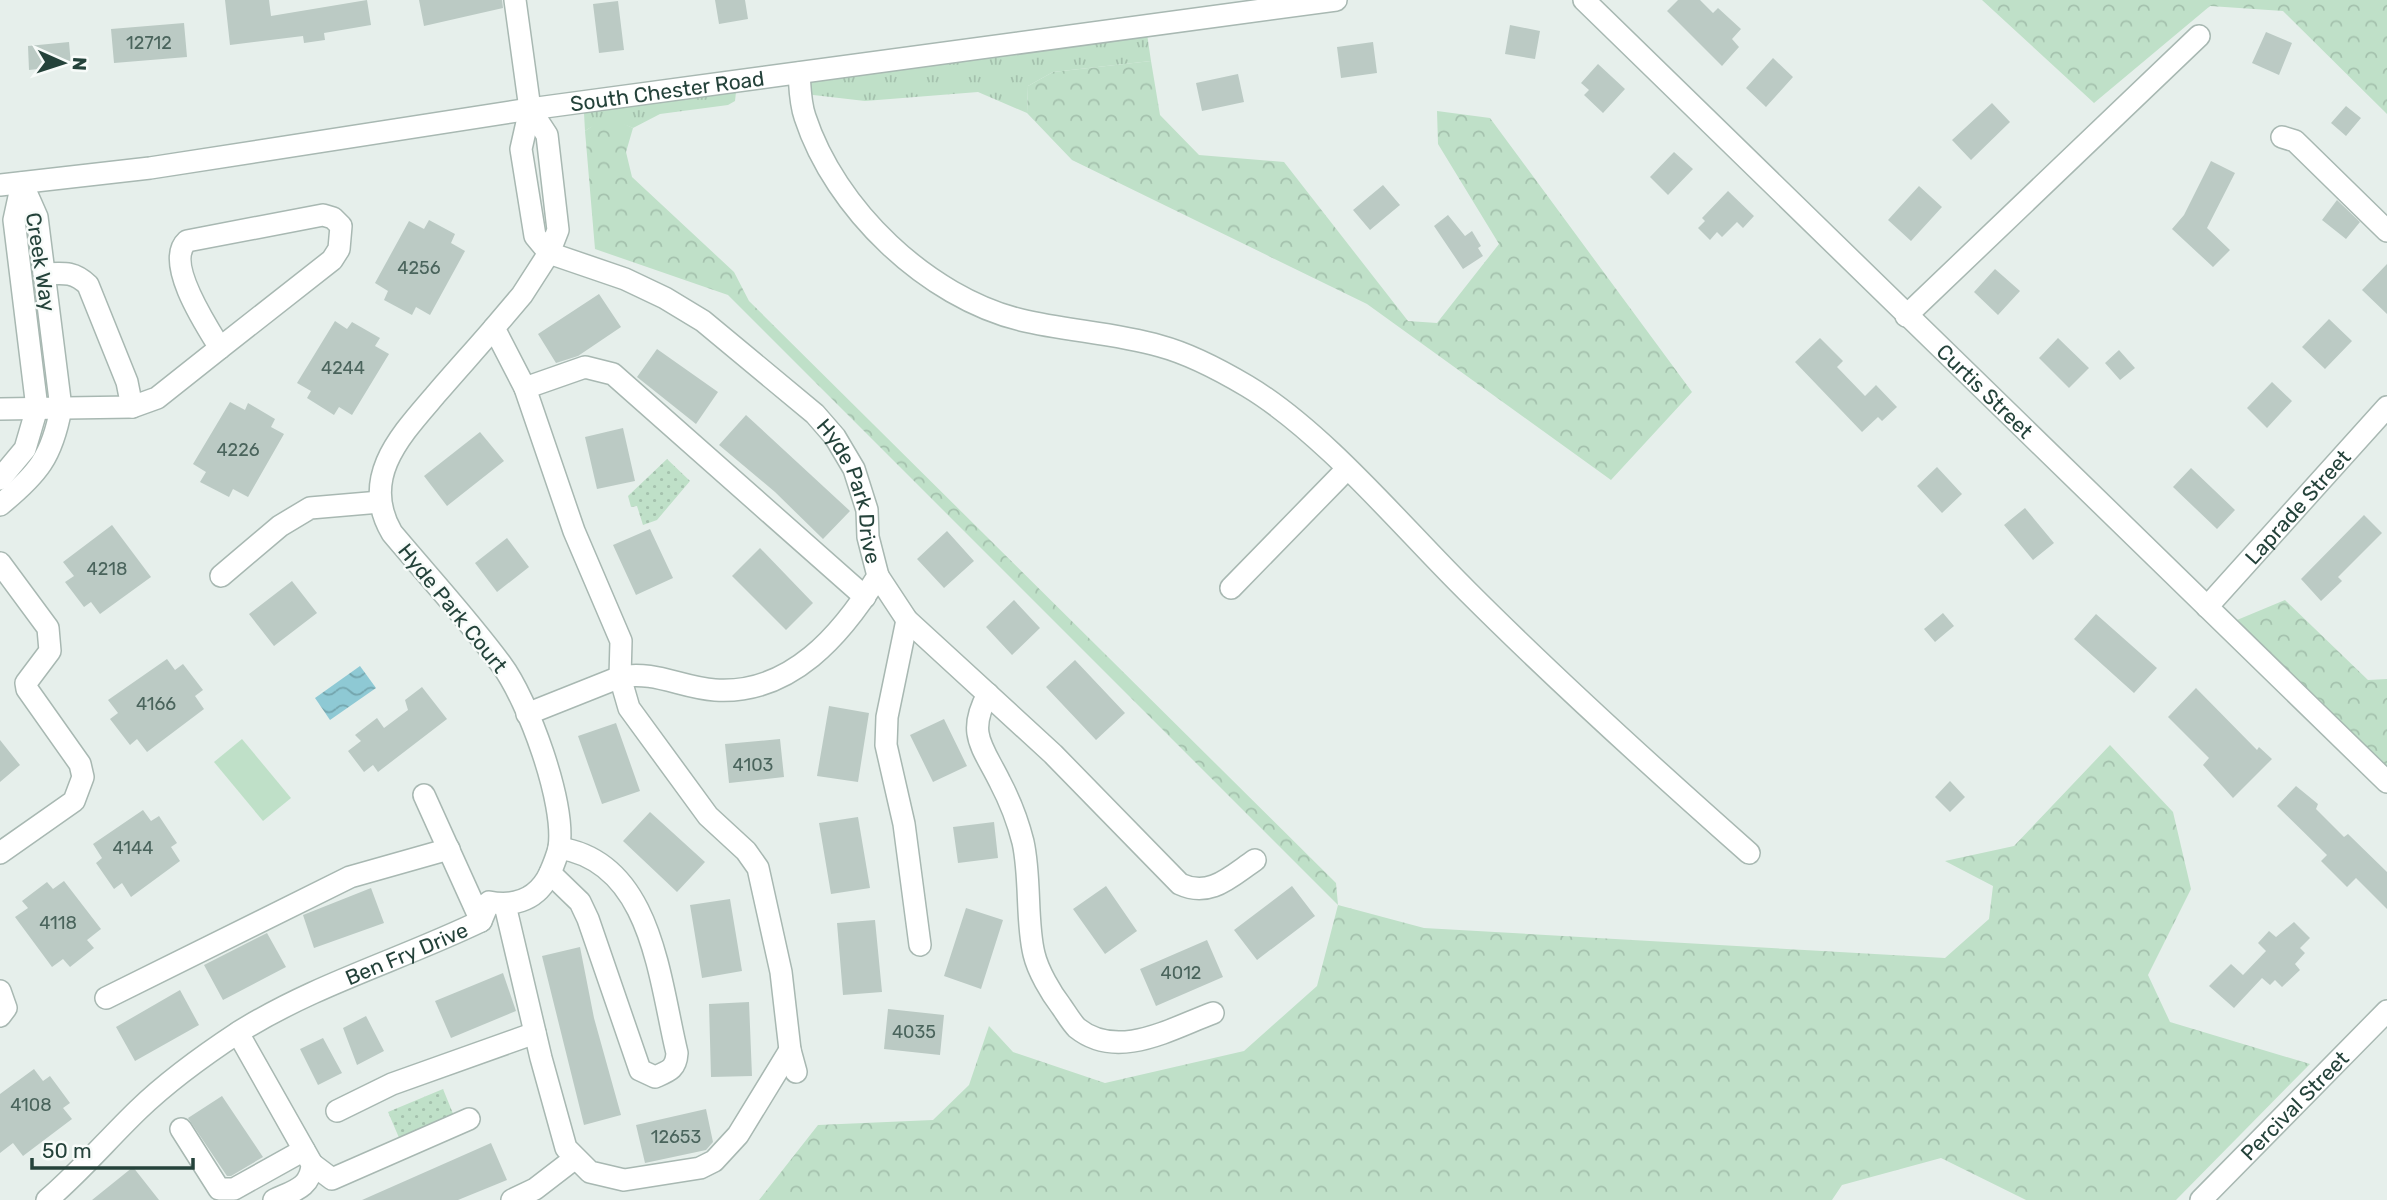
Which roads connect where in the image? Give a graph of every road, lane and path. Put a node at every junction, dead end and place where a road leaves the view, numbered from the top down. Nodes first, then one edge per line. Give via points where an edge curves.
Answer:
1 (515, 0) edge
2 (1336, 0) edge
3 (1584, 0) edge
4 (2199, 36) dead end
5 (799, 73) junction
6 (530, 109) junction
7 (2283, 137) dead end
8 (22, 183) junction
9 (0, 185) edge
10 (2387, 231) edge
11 (549, 253) junction
12 (44, 274) junction
13 (1906, 316) junction
14 (494, 328) junction
15 (220, 348) junction
16 (525, 388) junction
17 (132, 407) junction
18 (2387, 407) edge
19 (37, 408) junction
20 (61, 408) junction
21 (0, 410) edge
22 (1346, 470) junction
23 (0, 479) edge
24 (380, 502) junction
25 (0, 505) edge
26 (0, 563) edge
27 (221, 576) dead end
28 (878, 576) junction
29 (1231, 587) dead end
30 (865, 597) junction
31 (2207, 607) junction
32 (907, 620) junction
33 (620, 677) junction
34 (988, 694) junction
35 (527, 714) junction
36 (2387, 782) edge
37 (424, 795) dead end
38 (559, 848) junction
39 (449, 849) junction
40 (0, 853) edge
41 (1749, 853) dead end
42 (1255, 860) dead end
43 (550, 873) junction
44 (505, 905) junction
45 (481, 921) junction
46 (920, 945) dead end
47 (0, 991) edge
48 (106, 998) dead end
49 (2387, 1011) edge
50 (1213, 1013) dead end
51 (0, 1016) edge
52 (238, 1033) junction
53 (535, 1033) junction
54 (790, 1050) junction
55 (796, 1072) dead end
56 (337, 1111) dead end
57 (469, 1119) dead end
58 (181, 1129) dead end
59 (308, 1157) junction
60 (574, 1159) junction
61 (47, 1200) edge
62 (274, 1200) edge
63 (512, 1200) edge
64 (2201, 1200) edge

1 - 6 street
2 - 5 street, South Chester Road
3 - 13 street, Curtis Street
4 - 13 street
5 - 6 street, South Chester Road
5 - 22 street via 803,113 833,177 901,256 959,293 1018,319 1160,346 1201,362 1249,387
6 - 8 street, South Chester Road via 150,169
6 - 11 street via 547,135 558,230
7 - 10 street via 2295,141
8 - 9 street, South Chester Road
8 - 12 street, Creek Way via 37,217
8 - 19 street, Creek Way via 14,220
11 - 14 street
11 - 28 street, Hyde Park Drive via 625,279 703,321 815,414 854,469 867,510
12 - 17 street via 68,272 88,285 127,382
12 - 20 street, Creek Way
13 - 31 street, Curtis Street
14 - 16 street
14 - 24 street via 401,434 380,486
15 - 15 street via 332,260 342,236 341,226 333,218 323,215 187,241 181,247 185,281
15 - 17 street via 157,397
16 - 30 street via 585,367 613,374
16 - 33 street via 574,531 621,641
17 - 20 street
18 - 31 street, Laprade Street
19 - 20 street
19 - 21 street
19 - 23 street, Creek Way via 25,449
20 - 25 street, Creek Way via 45,460 31,479
22 - 29 street
22 - 41 street via 1620,738
24 - 27 street via 310,508 280,526
24 - 35 street, Hyde Park Court via 392,533 501,664
26 - 40 street via 48,628 50,651 26,682 27,689 80,764 83,777 74,801
28 - 30 street, Hyde Park Drive
28 - 32 street
30 - 33 street, Hyde Park Drive via 818,654 773,680 713,690 654,675
31 - 36 street, Curtis Street
32 - 34 street
32 - 46 street via 887,717 886,745 904,824
33 - 35 street
33 - 54 street via 629,708 708,816 758,868 781,972
34 - 42 street via 1180,884 1205,890 1215,887
34 - 50 street via 976,726 978,744 1000,781 1023,841 1034,954 1055,998 1077,1028 1104,1041 1135,1042
35 - 38 street, Ben Fry Drive via 556,793
37 - 39 street
38 - 43 street, Ben Fry Drive
38 - 43 street via 589,857 608,869 636,904 649,938 677,1053 671,1070 655,1077 639,1070 588,919 572,893
39 - 45 street
39 - 48 street via 350,877
43 - 44 street, Ben Fry Drive via 531,897
44 - 45 street, Ben Fry Drive via 489,902
44 - 53 street
45 - 52 street, Ben Fry Drive via 426,947 346,975
47 - 51 street via 6,1008
49 - 64 street, Percival Street
52 - 59 street
52 - 61 street, Ben Fry Drive via 139,1109
53 - 56 street via 392,1084
53 - 60 street via 566,1148
54 - 55 street
54 - 60 street via 738,1135 714,1161 700,1168 624,1180 606,1179
57 - 59 street via 332,1179
58 - 59 street via 219,1189 234,1189
59 - 62 street via 312,1176 306,1185
60 - 63 street via 535,1189

